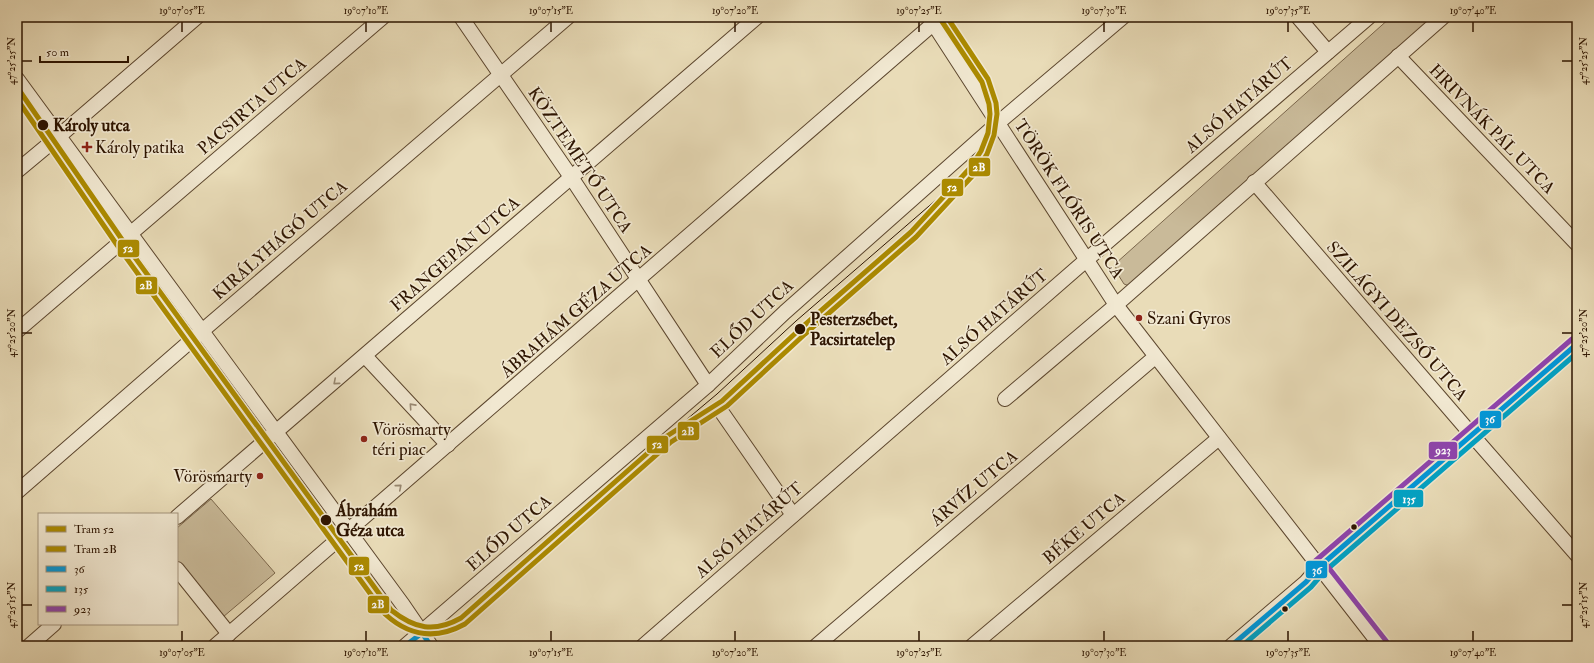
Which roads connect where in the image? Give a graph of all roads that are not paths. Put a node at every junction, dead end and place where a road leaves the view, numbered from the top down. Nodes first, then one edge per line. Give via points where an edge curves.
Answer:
1 (197, 17) edge
2 (383, 17) edge
3 (461, 17) edge
4 (568, 17) edge
5 (757, 17) edge
6 (1123, 17) edge
7 (1298, 17) edge
8 (1369, 17) edge
9 (1443, 17) edge
10 (934, 19) edge
11 (1328, 52) junction
12 (1398, 56) junction
13 (500, 74) junction
14 (17, 79) edge
15 (998, 123) junction
16 (59, 136) junction
17 (17, 171) edge
18 (571, 177) junction
19 (1254, 182) junction
20 (131, 235) junction
21 (1577, 244) edge
22 (1088, 259) junction
23 (638, 280) junction
24 (1114, 302) junction
25 (202, 330) junction
26 (17, 332) edge
27 (1577, 344) edge
28 (365, 356) junction
29 (1155, 357) junction
30 (708, 385) junction
31 (1005, 399) dead end
32 (723, 414) dead end
33 (276, 432) junction
34 (1472, 435) junction
35 (1219, 438) junction
36 (448, 445) junction
37 (17, 492) edge
38 (793, 516) junction
39 (178, 517) edge
40 (348, 531) junction
41 (1577, 554) edge
42 (1319, 567) junction
43 (178, 570) edge
44 (53, 625) edge
45 (422, 633) junction
46 (229, 634) junction
47 (29, 646) edge
48 (215, 646) edge
49 (405, 646) edge
50 (431, 646) edge
51 (643, 646) edge
52 (816, 646) edge
53 (972, 646) edge
54 (1231, 646) edge
55 (1381, 646) edge

1 - 16 street
2 - 20 street, PACSIRTA UTCA
3 - 13 street, KÖZTEMETŐ UTCA
4 - 13 street, KIRÁLYHÁGÓ UTCA
5 - 18 street, FRANGEPÁN UTCA
6 - 15 street, ELŐD UTCA
7 - 11 street
8 - 11 street, ALSÓ HATÁRÚT
9 - 12 street
10 - 15 street, TÖRÖK FLÓRIS UTCA
10 - 23 street, ÁBRAHÁM GÉZA UTCA
11 - 22 street, ALSÓ HATÁRÚT
12 - 19 street
12 - 21 street, HRIVNÁK PÁL UTCA
13 - 18 street, KÖZTEMETŐ UTCA
13 - 25 street, KIRÁLYHÁGÓ UTCA
14 - 16 street
15 - 22 street, TÖRÖK FLÓRIS UTCA
15 - 30 street, ELŐD UTCA via 785,312
16 - 17 street
16 - 20 street
18 - 23 street, KÖZTEMETŐ UTCA
18 - 28 street, FRANGEPÁN UTCA
19 - 24 street
19 - 34 street, SZILÁGYI DEZSŐ UTCA
20 - 25 street
20 - 26 street, PACSIRTA UTCA
22 - 24 street, TÖRÖK FLÓRIS UTCA
22 - 38 street, ALSÓ HATÁRÚT
23 - 30 street, KÖZTEMETŐ UTCA
23 - 36 street, ÁBRAHÁM GÉZA UTCA
24 - 29 street, TÖRÖK FLÓRIS UTCA
24 - 31 street
25 - 33 street
25 - 37 street, KIRÁLYHÁGÓ UTCA
27 - 34 street
28 -> 33 street, FRANGEPÁN UTCA
36 -> 28 street
29 - 35 street, TÖRÖK FLÓRIS UTCA
29 - 52 street, ÁRVÍZ UTCA
30 - 45 street, ELŐD UTCA
32 - 38 street
33 - 39 street, FRANGEPÁN UTCA
33 - 40 street
34 - 41 street, SZILÁGYI DEZSŐ UTCA
34 - 42 street
35 - 42 street, TÖRÖK FLÓRIS UTCA
35 - 53 street, BÉKE UTCA
40 -> 36 street, ÁBRAHÁM GÉZA UTCA
38 - 51 street, ALSÓ HATÁRÚT
40 - 45 street
40 - 46 street, ÁBRAHÁM GÉZA UTCA
42 - 54 street via 1306,582
42 - 55 street, TÖRÖK FLÓRIS UTCA
43 - 46 street
44 - 47 street
45 - 49 street, ELŐD UTCA
45 - 50 street
46 - 48 street, ÁBRAHÁM GÉZA UTCA

